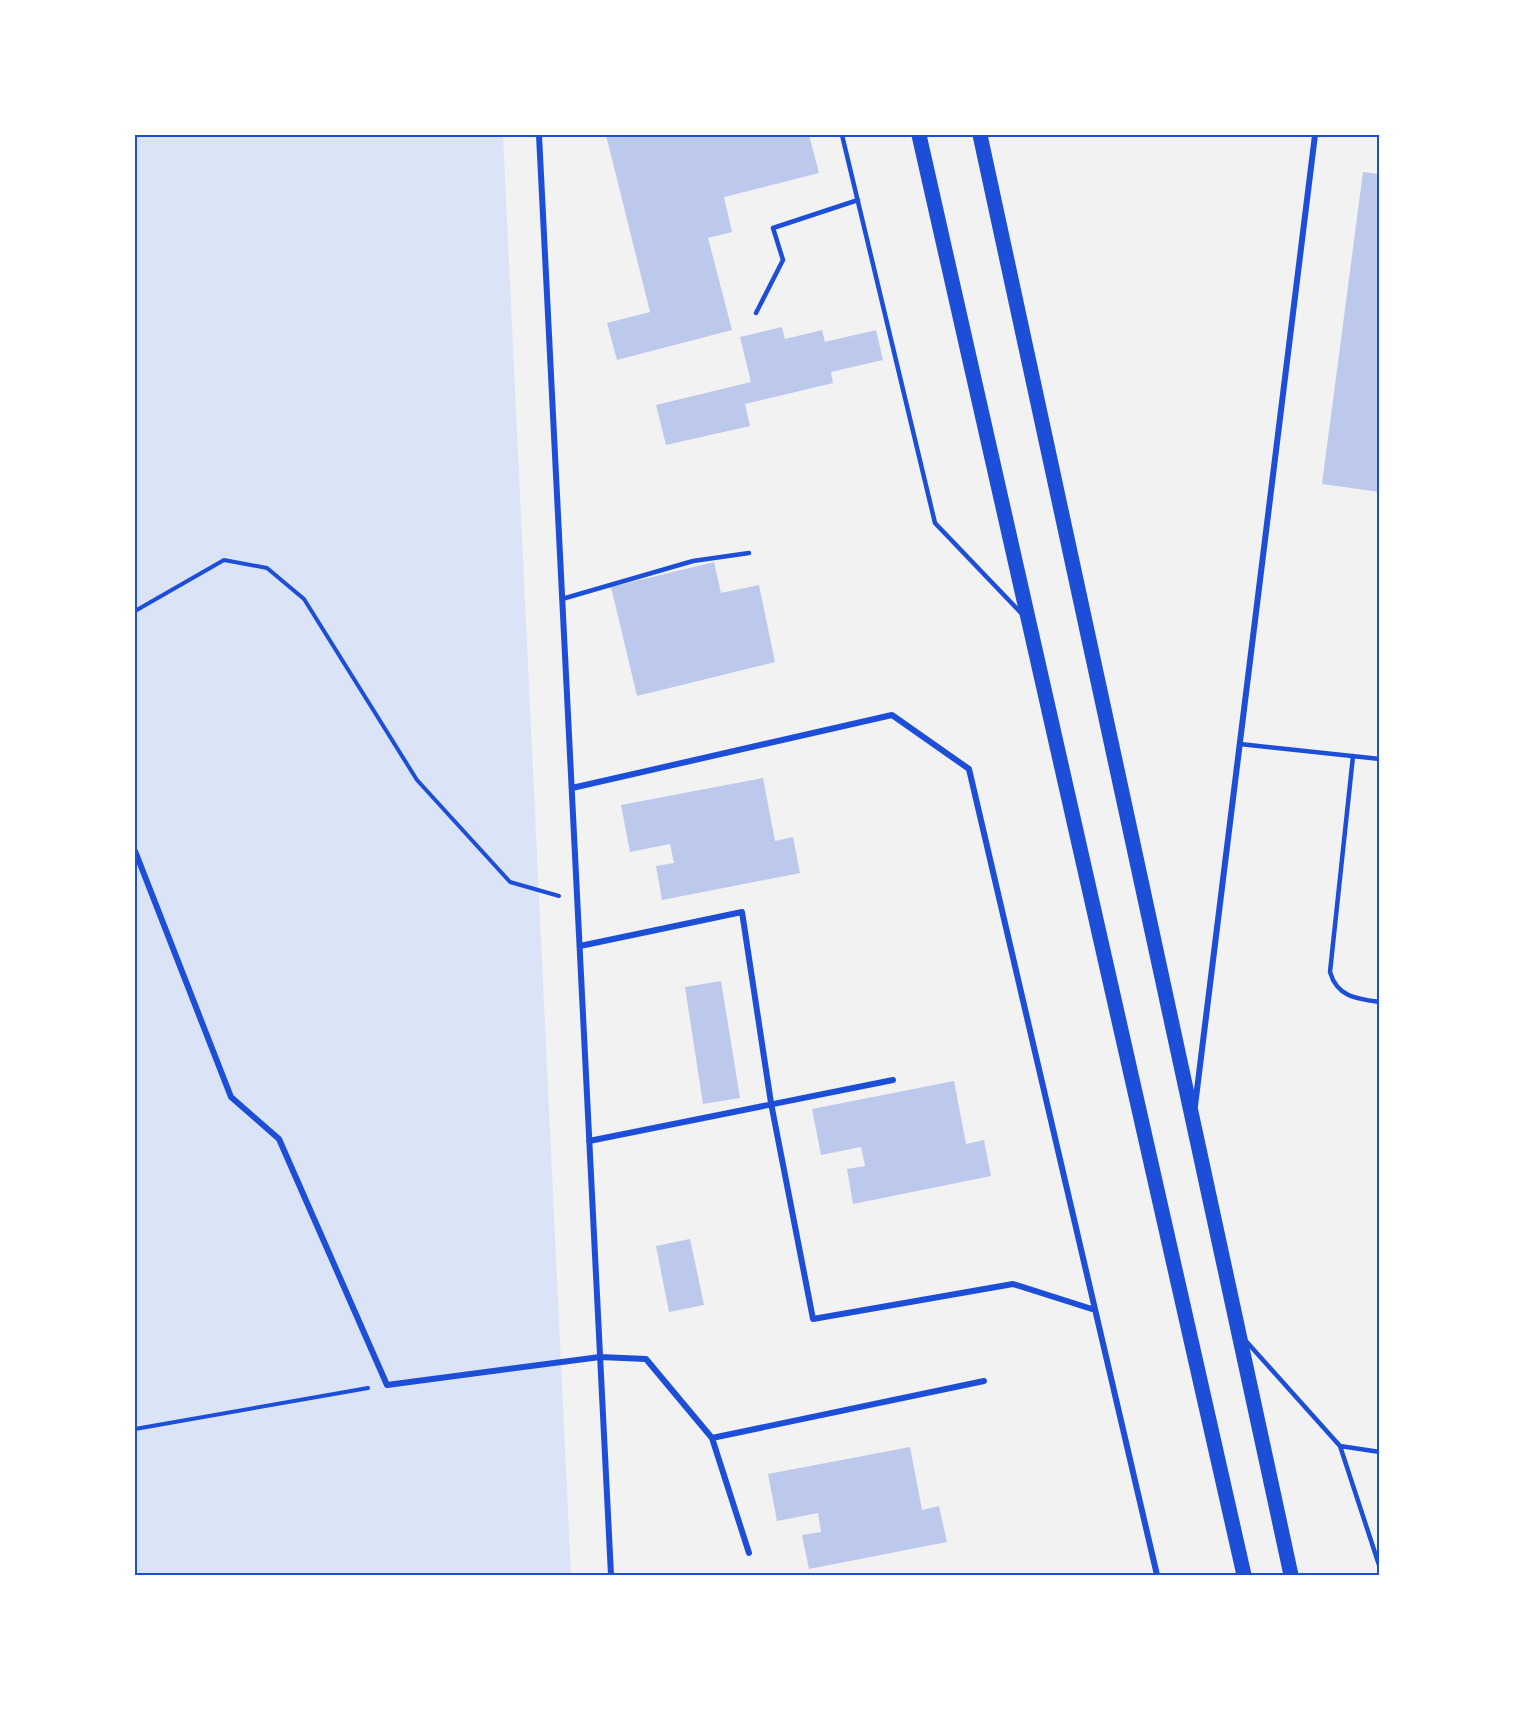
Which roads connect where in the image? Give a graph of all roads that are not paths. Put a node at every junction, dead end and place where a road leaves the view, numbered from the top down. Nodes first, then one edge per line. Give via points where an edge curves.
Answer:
1 (539, 135) edge
2 (842, 135) edge
3 (919, 135) edge
4 (1315, 135) edge
5 (981, 137) edge
6 (858, 200) junction
7 (756, 313) dead end
8 (749, 553) dead end
9 (562, 599) junction
10 (1027, 620) junction
11 (1240, 744) junction
12 (1353, 756) junction
13 (1380, 759) edge
14 (572, 788) junction
15 (135, 851) edge
16 (580, 946) junction
17 (1380, 1002) edge
18 (893, 1080) dead end
19 (771, 1103) junction
20 (1193, 1124) junction
21 (589, 1141) junction
22 (1095, 1310) junction
23 (1238, 1332) junction
24 (600, 1357) junction
25 (984, 1381) dead end
26 (712, 1438) junction
27 (1340, 1446) junction
28 (1380, 1452) edge
29 (749, 1553) dead end
30 (1380, 1568) edge
31 (611, 1575) edge
32 (1157, 1575) edge
33 (1244, 1575) edge
34 (1291, 1575) edge

1 - 9 street
2 - 6 lane
3 - 10 main road
4 - 11 street
5 - 20 main road
6 - 7 lane via 773,228 783,260
6 - 10 lane via 935,523
8 - 9 lane via 693,561
9 - 14 street
10 - 33 main road
11 - 12 lane
11 - 20 street
12 - 13 lane
12 - 17 lane via 1330,972 1341,992
14 - 16 street
14 - 22 street via 892,715 969,770
15 - 24 street via 231,1097 279,1138 387,1385
16 - 19 street via 742,912
16 - 21 street
18 - 19 street
19 - 21 street
19 - 22 street via 813,1319 1013,1284
20 - 23 main road
21 - 24 street
22 - 32 street
23 - 27 lane
23 - 34 main road
24 - 26 street via 646,1359
24 - 31 street
25 - 26 street
26 - 29 street
27 - 28 lane
27 - 30 lane

